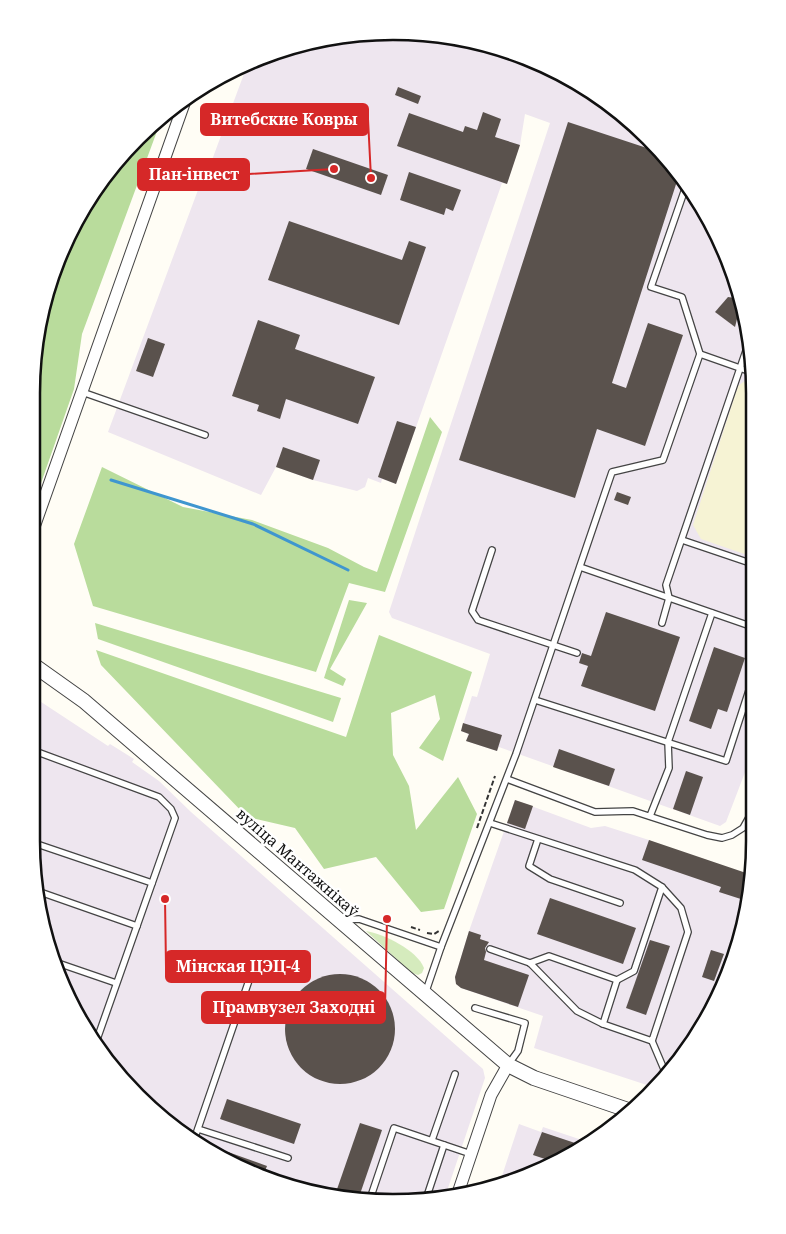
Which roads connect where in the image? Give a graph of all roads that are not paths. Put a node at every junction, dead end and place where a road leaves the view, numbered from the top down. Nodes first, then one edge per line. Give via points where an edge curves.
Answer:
1 (182, 110) edge
2 (684, 193) edge
3 (700, 354) junction
4 (744, 358) edge
5 (740, 368) junction
6 (745, 370) edge
7 (82, 392) junction
8 (205, 435) dead end
9 (40, 510) edge
10 (682, 540) junction
11 (492, 550) dead end
12 (746, 562) edge
13 (580, 567) junction
14 (669, 598) junction
15 (712, 613) junction
16 (662, 623) dead end
17 (746, 625) edge
18 (553, 646) junction
19 (577, 653) dead end
20 (40, 670) edge
21 (535, 700) junction
22 (746, 700) edge
23 (668, 742) junction
24 (40, 753) edge
25 (506, 779) junction
26 (650, 816) junction
27 (490, 823) junction
28 (746, 823) edge
29 (538, 839) junction
30 (40, 845) edge
31 (152, 883) junction
32 (662, 887) junction
33 (44, 893) edge
34 (620, 903) dead end
35 (341, 921) junction
36 (136, 926) junction
37 (441, 947) junction
38 (490, 949) dead end
39 (530, 963) junction
40 (63, 965) edge
41 (302, 976) dead end
42 (617, 980) junction
43 (116, 983) junction
44 (425, 994) junction
45 (474, 1008) dead end
46 (603, 1024) junction
47 (98, 1035) edge
48 (652, 1041) junction
49 (508, 1065) junction
50 (663, 1068) edge
51 (455, 1074) dead end
52 (623, 1108) edge
53 (198, 1129) junction
54 (196, 1134) edge
55 (432, 1140) junction
56 (444, 1145) junction
57 (471, 1154) junction
58 (288, 1158) dead end
59 (460, 1187) edge
60 (428, 1192) edge
61 (372, 1193) edge

1 - 7 street
2 - 3 lane via 651,287 682,298
3 - 5 lane
3 - 13 lane via 663,460 612,472
4 - 5 lane
5 - 6 lane
5 - 10 lane
7 - 8 lane
7 - 9 street
10 - 12 lane
10 - 14 lane via 666,585
11 - 18 lane via 472,611 478,620
13 - 14 lane
13 - 18 lane
14 - 15 lane
14 - 16 lane
15 - 17 lane
15 - 23 lane
18 - 19 lane
18 - 21 lane
20 - 35 street, вуліца Мантажнікаў via 84,701
21 - 23 lane
21 - 25 lane
22 - 23 lane via 726,761
23 - 26 lane via 669,768
24 - 31 lane via 159,797 171,809 174,818
25 - 26 lane via 595,812 633,811
25 - 27 lane
26 - 28 lane via 722,838 743,828
27 - 29 lane
27 - 37 lane
29 - 32 lane via 635,870
29 - 34 lane via 529,866 550,879
30 - 31 lane
31 - 36 lane
32 - 42 lane via 634,971
32 - 48 lane via 680,908 688,932
33 - 36 lane
35 - 37 lane via 359,919
35 - 44 street, вуліца Мантажнікаў
36 - 43 lane
37 - 44 lane
38 - 39 lane
39 - 42 lane via 549,956
39 - 46 lane via 578,1011
40 - 43 lane
41 - 53 lane via 256,960
42 - 46 lane
43 - 47 lane
44 - 49 street, вуліца Мантажнікаў
45 - 49 lane via 525,1023 518,1051
46 - 48 lane
48 - 50 lane
49 - 52 street, вуліца Мантажнікаў via 534,1078
49 - 57 street via 491,1095
51 - 55 lane
53 - 54 lane
53 - 58 lane
55 - 56 lane
55 - 61 lane via 394,1128
56 - 57 lane
56 - 60 lane
57 - 59 street

